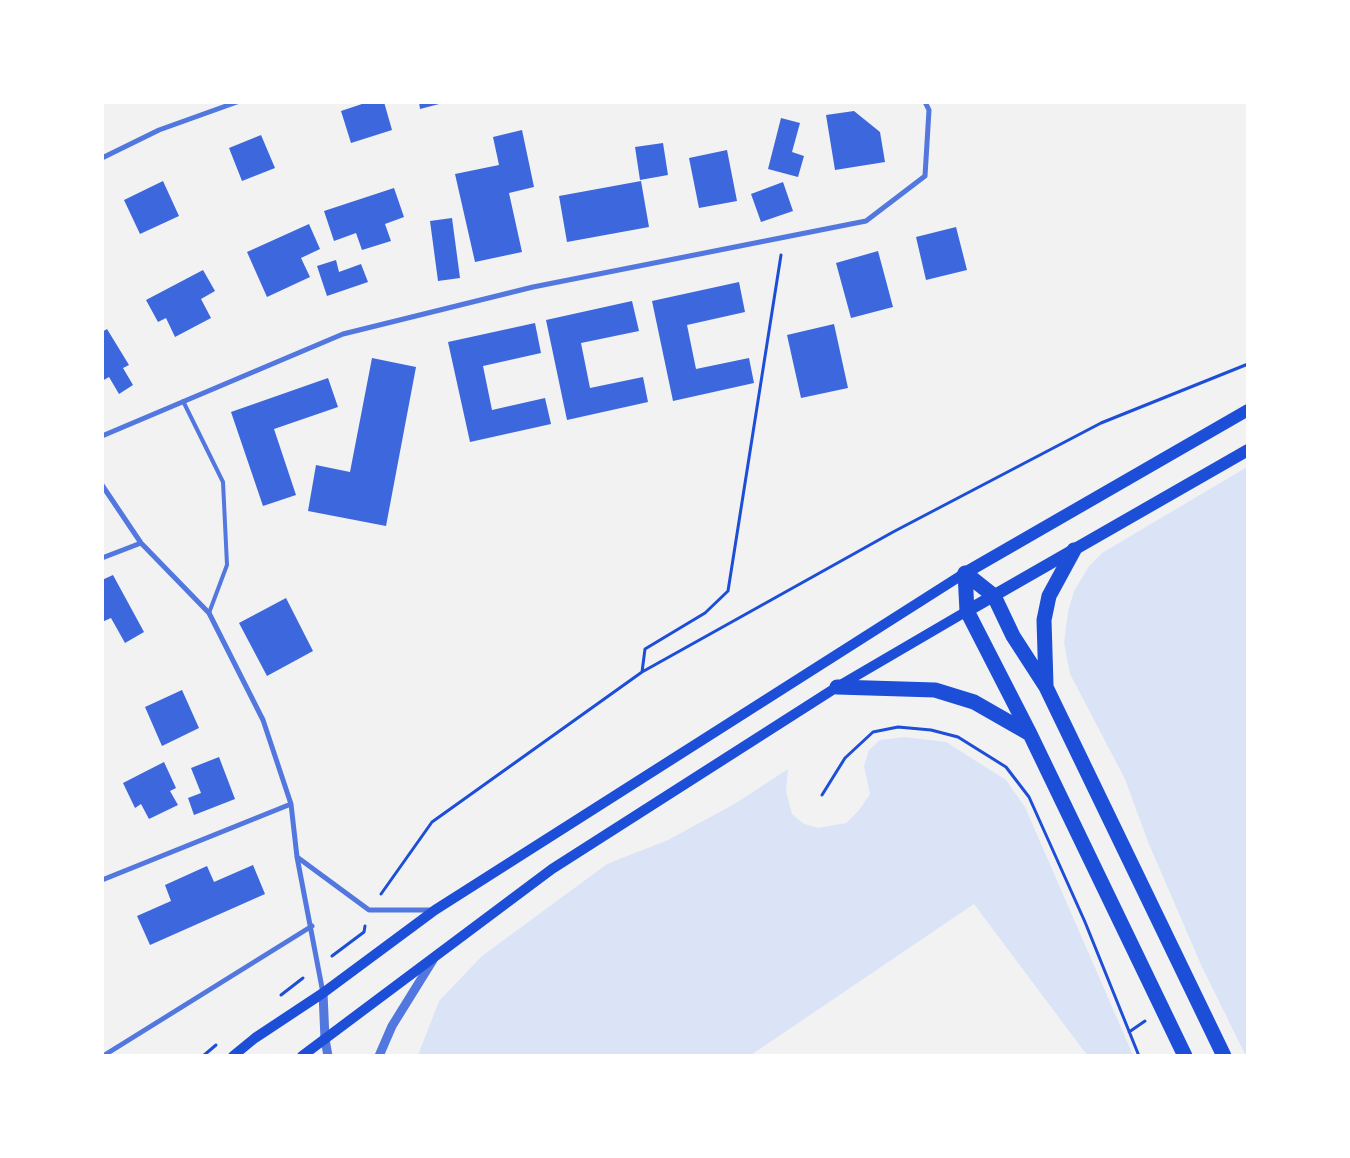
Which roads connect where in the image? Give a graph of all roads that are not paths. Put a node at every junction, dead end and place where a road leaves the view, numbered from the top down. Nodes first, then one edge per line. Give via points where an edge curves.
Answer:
1 (237, 102) edge
2 (925, 102) edge
3 (102, 158) edge
4 (183, 401) junction
5 (1248, 410) edge
6 (102, 436) edge
7 (1248, 450) edge
8 (102, 485) edge
9 (141, 543) junction
10 (1074, 550) junction
11 (102, 558) edge
12 (965, 573) junction
13 (994, 596) junction
14 (967, 610) junction
15 (208, 613) junction
16 (837, 687) junction
17 (1046, 687) junction
18 (1030, 734) junction
19 (291, 804) junction
20 (297, 857) junction
21 (102, 880) edge
22 (435, 910) junction
23 (312, 926) junction
24 (435, 955) junction
25 (323, 993) junction
26 (325, 1039) junction
27 (103, 1056) edge
28 (233, 1056) edge
29 (302, 1056) edge
30 (328, 1056) edge
31 (379, 1056) edge
32 (1185, 1056) edge
33 (1224, 1056) edge

1 - 3 street via 159,130
2 - 4 street via 929,110 925,176 866,221 533,286 343,334
4 - 6 street
4 - 15 lane via 223,482 227,564
5 - 12 main road
7 - 10 main road
8 - 9 street
9 - 11 street
9 - 15 street
10 - 13 main road
10 - 17 highway via 1049,596 1044,620
12 - 13 highway
12 - 14 highway
12 - 22 main road
13 - 14 main road
13 - 17 highway via 1013,636
14 - 16 main road
14 - 18 highway
15 - 19 street via 263,720
16 - 18 highway via 935,690 974,702
16 - 24 main road via 552,869
17 - 33 highway
18 - 32 highway
19 - 20 street
19 - 21 street
20 - 22 street via 369,910
20 - 23 street
22 - 25 main road
23 - 25 street
23 - 27 street
24 - 26 main road
24 - 31 street via 392,1026
25 - 26 street
25 - 28 main road
26 - 29 main road
26 - 30 street

